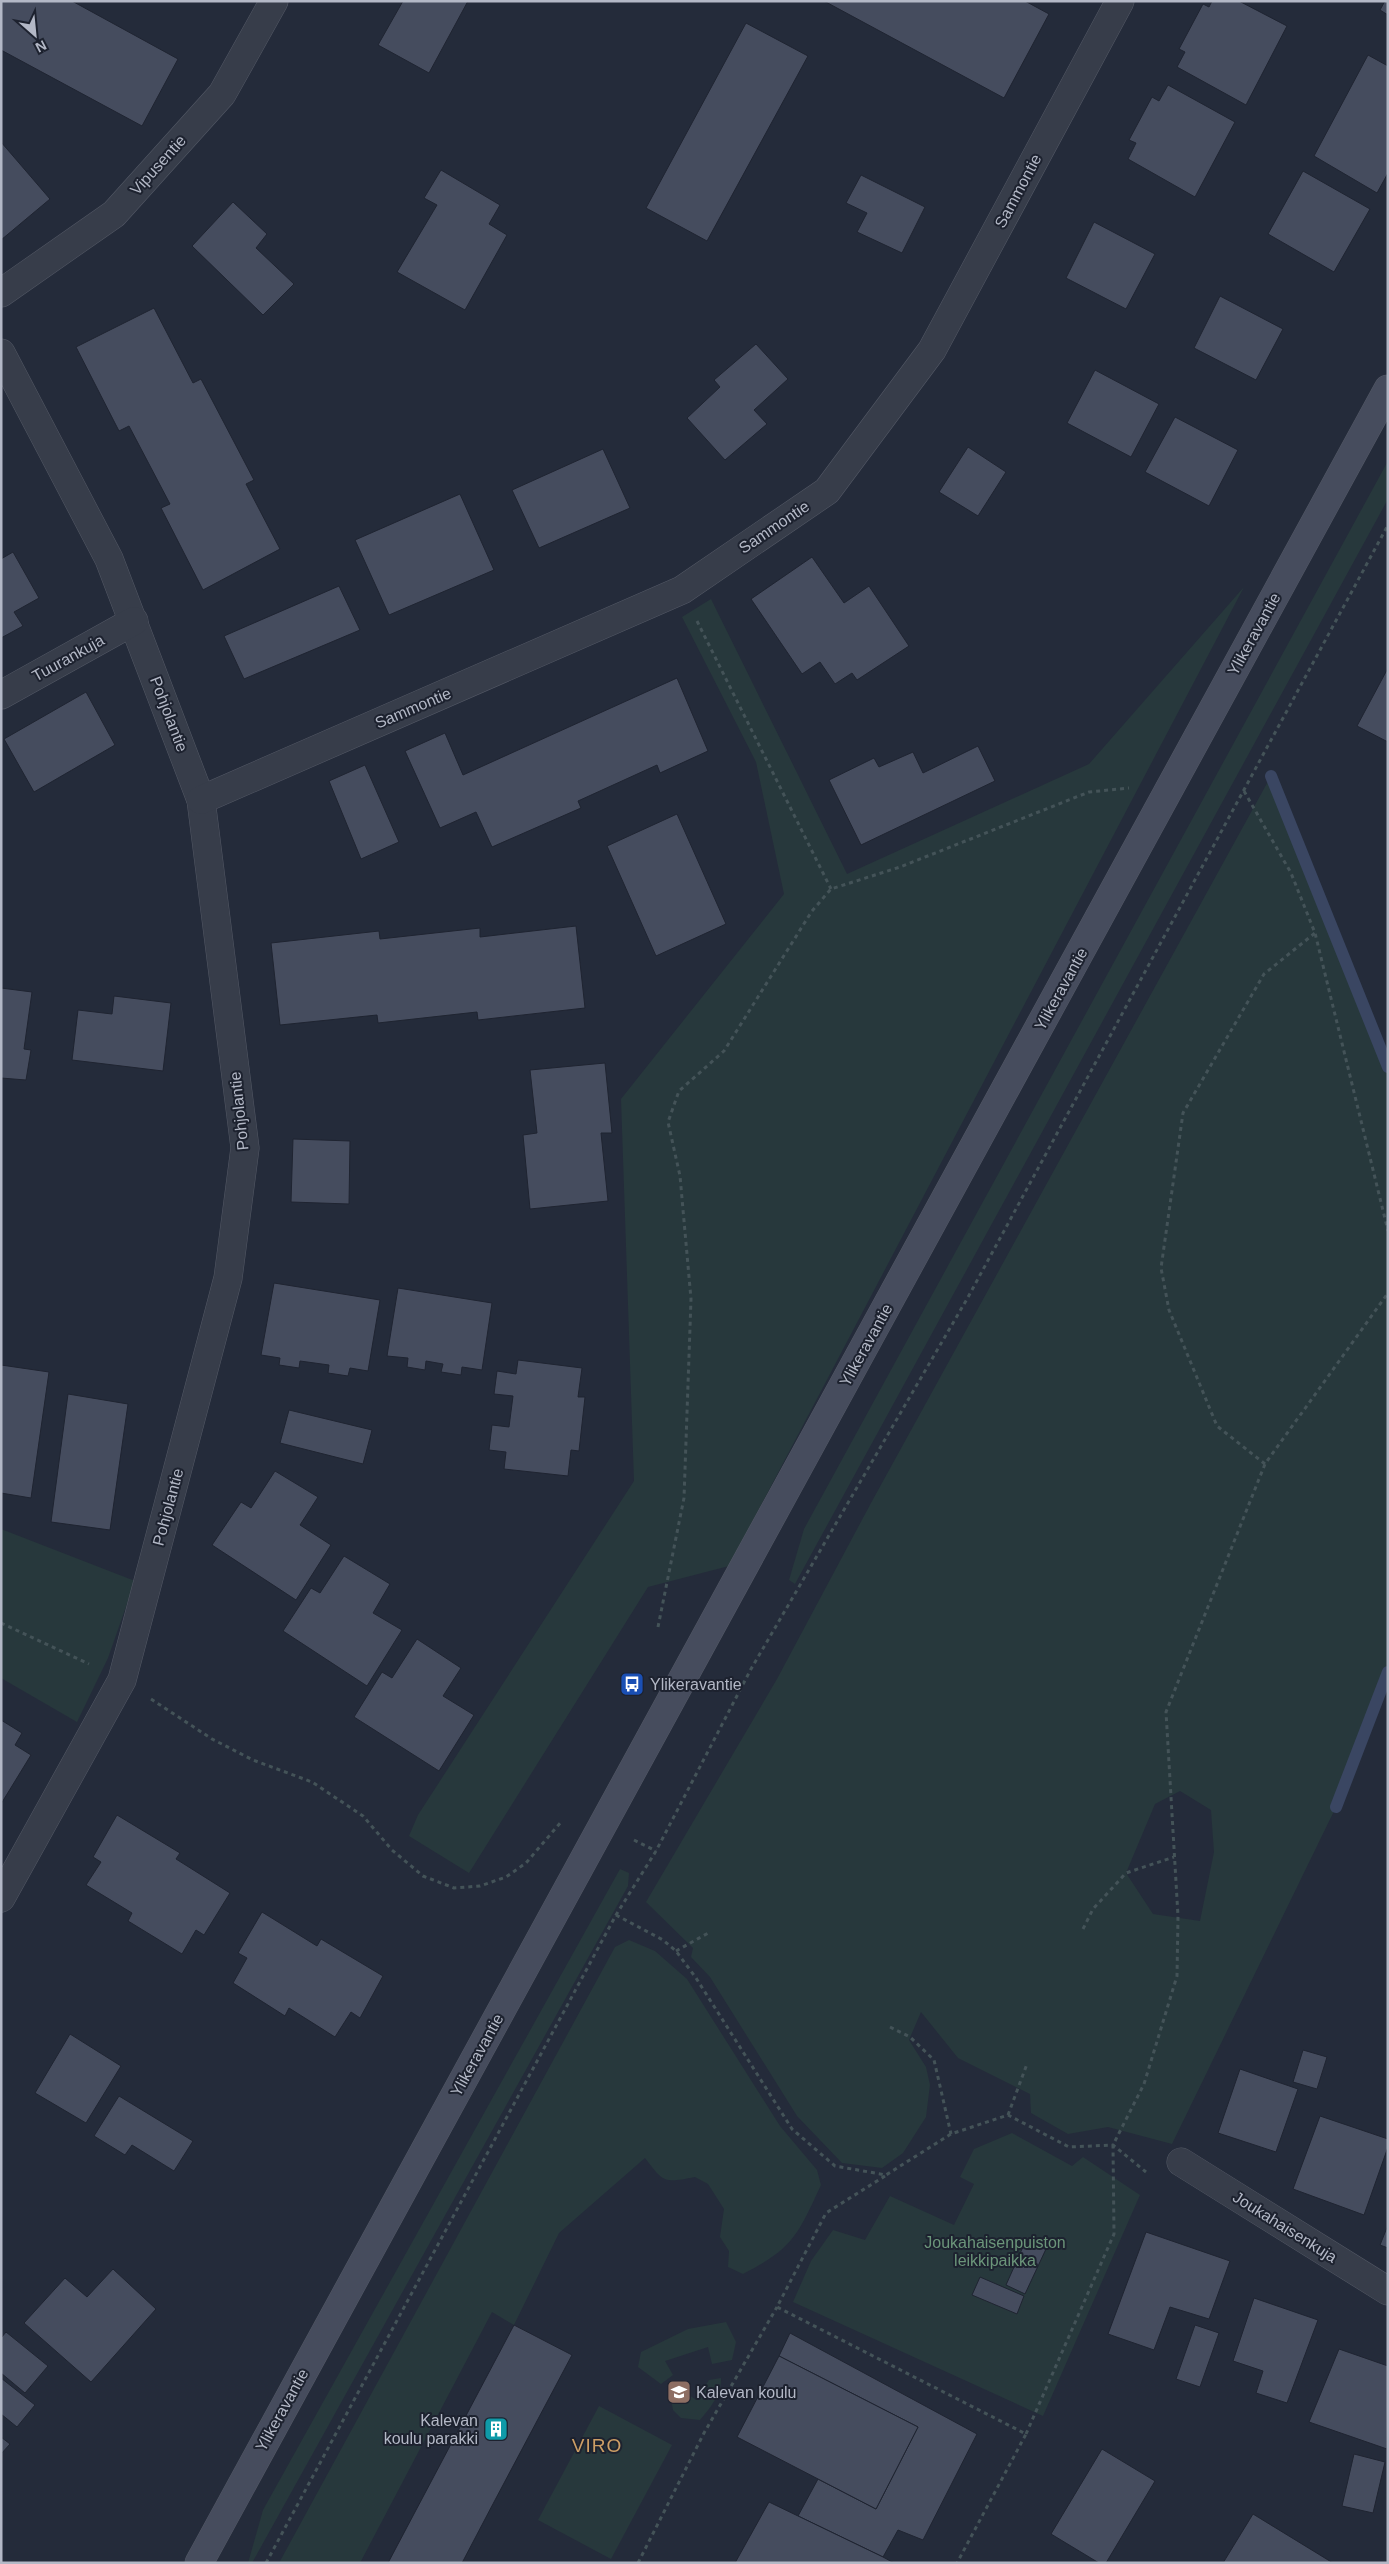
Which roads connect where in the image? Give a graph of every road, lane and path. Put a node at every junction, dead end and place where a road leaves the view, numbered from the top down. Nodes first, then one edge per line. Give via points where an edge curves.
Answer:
1 (274, 1) edge
2 (1120, 1) edge
3 (1, 293) edge
4 (1, 353) edge
5 (1388, 389) edge
6 (1388, 526) edge
7 (682, 590) junction
8 (134, 621) junction
9 (1, 695) edge
10 (1137, 787) dead end
11 (1244, 791) junction
12 (201, 800) junction
13 (831, 889) junction
14 (1315, 933) junction
15 (1388, 1230) edge
16 (1388, 1293) edge
17 (1265, 1464) junction
18 (1, 1624) edge
19 (658, 1627) dead end
20 (122, 1680) junction
21 (603, 1825) junction
22 (656, 1851) junction
23 (1174, 1857) junction
24 (1, 1898) edge
25 (616, 1915) junction
26 (1083, 1929) dead end
27 (710, 1932) dead end
28 (676, 1951) junction
29 (890, 2028) dead end
30 (1027, 2064) dead end
31 (1008, 2115) junction
32 (952, 2134) junction
33 (1113, 2146) junction
34 (1181, 2162) joint
35 (886, 2175) junction
36 (1388, 2291) edge
37 (777, 2307) junction
38 (1026, 2434) junction
39 (199, 2563) edge
40 (266, 2563) edge
41 (638, 2563) edge
42 (957, 2563) edge

1 - 3 street, Vipusentie via 222,94 114,214
2 - 7 street, Sammontie via 932,350 827,491
4 - 8 street, Pohjolantie via 109,559
5 - 21 street, Ylikeravantie
6 - 11 path
7 - 12 street, Sammontie
7 - 13 path
8 - 9 street, Tuurankuja
8 - 12 street, Pohjolantie
10 - 13 path via 1089,792 900,867
11 - 14 path via 1291,873
11 - 22 path via 967,1299 751,1669
12 - 20 street, Pohjolantie via 245,1148 228,1278
13 - 19 path via 812,912 724,1051 679,1092 668,1122 680,1176 691,1299 684,1498
14 - 15 path
14 - 17 path via 1264,974 1183,1114 1161,1268 1169,1310 1217,1426
16 - 17 path
17 - 23 path via 1166,1712
18 - 20 path
20 - 21 path via 212,1739 253,1760 312,1782 363,1816 392,1850 423,1876 454,1888 480,1886 506,1877 526,1863 572,1810
20 - 24 street, Pohjolantie
21 - 22 path
21 - 39 street, Ylikeravantie
22 - 25 path
23 - 26 path via 1126,1872 1093,1909
23 - 33 path via 1178,1916 1177,1976 1144,2084
25 - 28 path via 663,1940
25 - 40 path
27 - 28 path
28 - 35 path via 792,2129 835,2166
29 - 32 path via 910,2037 934,2060
30 - 31 path
31 - 32 path
31 - 33 path via 1069,2147
32 - 35 path
33 - 34 path via 1166,2188
33 - 38 path via 1114,2234
34 - 36 street, Joukahaisenkuja
35 - 37 path via 826,2213
37 - 38 path
37 - 41 path via 704,2433
38 - 42 path

